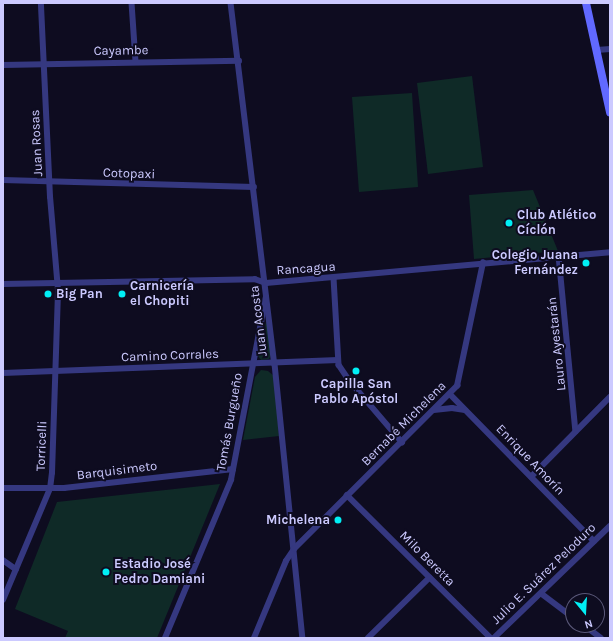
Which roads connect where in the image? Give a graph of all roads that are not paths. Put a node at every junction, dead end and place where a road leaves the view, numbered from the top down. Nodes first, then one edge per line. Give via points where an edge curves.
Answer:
1 (41, 3) edge
2 (132, 3) edge
3 (231, 3) edge
4 (586, 3) edge
5 (610, 49) edge
6 (597, 50) junction
7 (239, 61) junction
8 (136, 62) junction
9 (44, 64) junction
10 (3, 65) edge
11 (610, 112) edge
12 (3, 180) edge
13 (50, 183) junction
14 (254, 187) junction
15 (610, 252) edge
16 (559, 256) junction
17 (483, 263) junction
18 (334, 278) junction
19 (56, 282) junction
20 (266, 283) junction
21 (3, 284) edge
22 (267, 294) junction
23 (338, 360) junction
24 (275, 364) junction
25 (251, 365) junction
26 (55, 371) junction
27 (3, 373) edge
28 (450, 394) junction
29 (610, 397) edge
30 (434, 410) junction
31 (465, 410) junction
32 (576, 431) junction
33 (402, 442) junction
34 (233, 468) junction
35 (531, 477) junction
36 (3, 488) edge
37 (50, 489) junction
38 (347, 496) junction
39 (610, 526) edge
40 (594, 541) junction
41 (294, 549) junction
42 (3, 560) edge
43 (16, 569) junction
44 (429, 578) junction
45 (542, 594) junction
46 (3, 600) edge
47 (565, 611) edge
48 (165, 638) edge
49 (254, 638) edge
50 (303, 638) edge
51 (368, 638) edge
52 (493, 638) edge

1 - 9 street, Juan Rosas
2 - 8 street
3 - 7 street, Juan Acosta
4 - 6 main road
5 - 6 street
6 - 11 main road
7 - 8 street, Cayambe
7 - 14 street, Juan Acosta
8 - 9 street, Cayambe
9 - 10 street, Cayambe
9 - 13 street, Juan Rosas
12 - 13 street, Cotopaxi
13 - 14 street, Cotopaxi
13 - 19 street, Juan Rosas
14 - 20 street, Juan Acosta
15 - 16 street, Rancagua
16 - 17 street, Rancagua
16 - 32 street, Lauro Ayestarán
17 - 18 street, Rancagua
17 - 28 street, Bernabé Michelena via 458,382
18 - 20 street, Rancagua
18 - 23 street
19 - 20 street, Rancagua via 255,279
19 - 21 street, Rancagua
19 - 26 street, Torricelli
20 - 22 street, Juan Acosta
22 - 24 street, Juan Acosta
22 - 25 street, Tomás Burgueño
23 - 24 street, Camino Corrales
23 - 33 street via 349,380
24 - 25 street, Camino Corrales
24 - 41 street, Juan Acosta
25 - 26 street, Camino Corrales
25 - 34 street, Tomás Burgueño
26 - 27 street, Camino Corrales
26 - 37 street, Torricelli
28 - 30 street, Bernabé Michelena
28 - 31 street, Enrique Amorín
29 - 32 street
30 - 31 street
30 - 33 street, Bernabé Michelena
31 - 35 street, Enrique Amorín
32 - 35 street
33 - 38 street, Bernabé Michelena
34 - 37 street, Barquisimeto
34 - 48 street, Tomás Burgueño
35 - 40 street, Enrique Amorín
36 - 37 street, Barquisimeto
37 - 43 street, Torricelli
38 - 41 street, Bernabé Michelena
38 - 44 street, Milo Beretta
39 - 40 street, Julio E. Suárez Peloduro
40 - 45 street, Julio E. Suárez Peloduro
41 - 49 street, Bernabé Michelena via 286,561
41 - 50 street, Juan Acosta
42 - 43 street
43 - 46 street, Torricelli
44 - 51 street
44 - 52 street, Milo Beretta
45 - 47 street
45 - 52 street, Julio E. Suárez Peloduro

